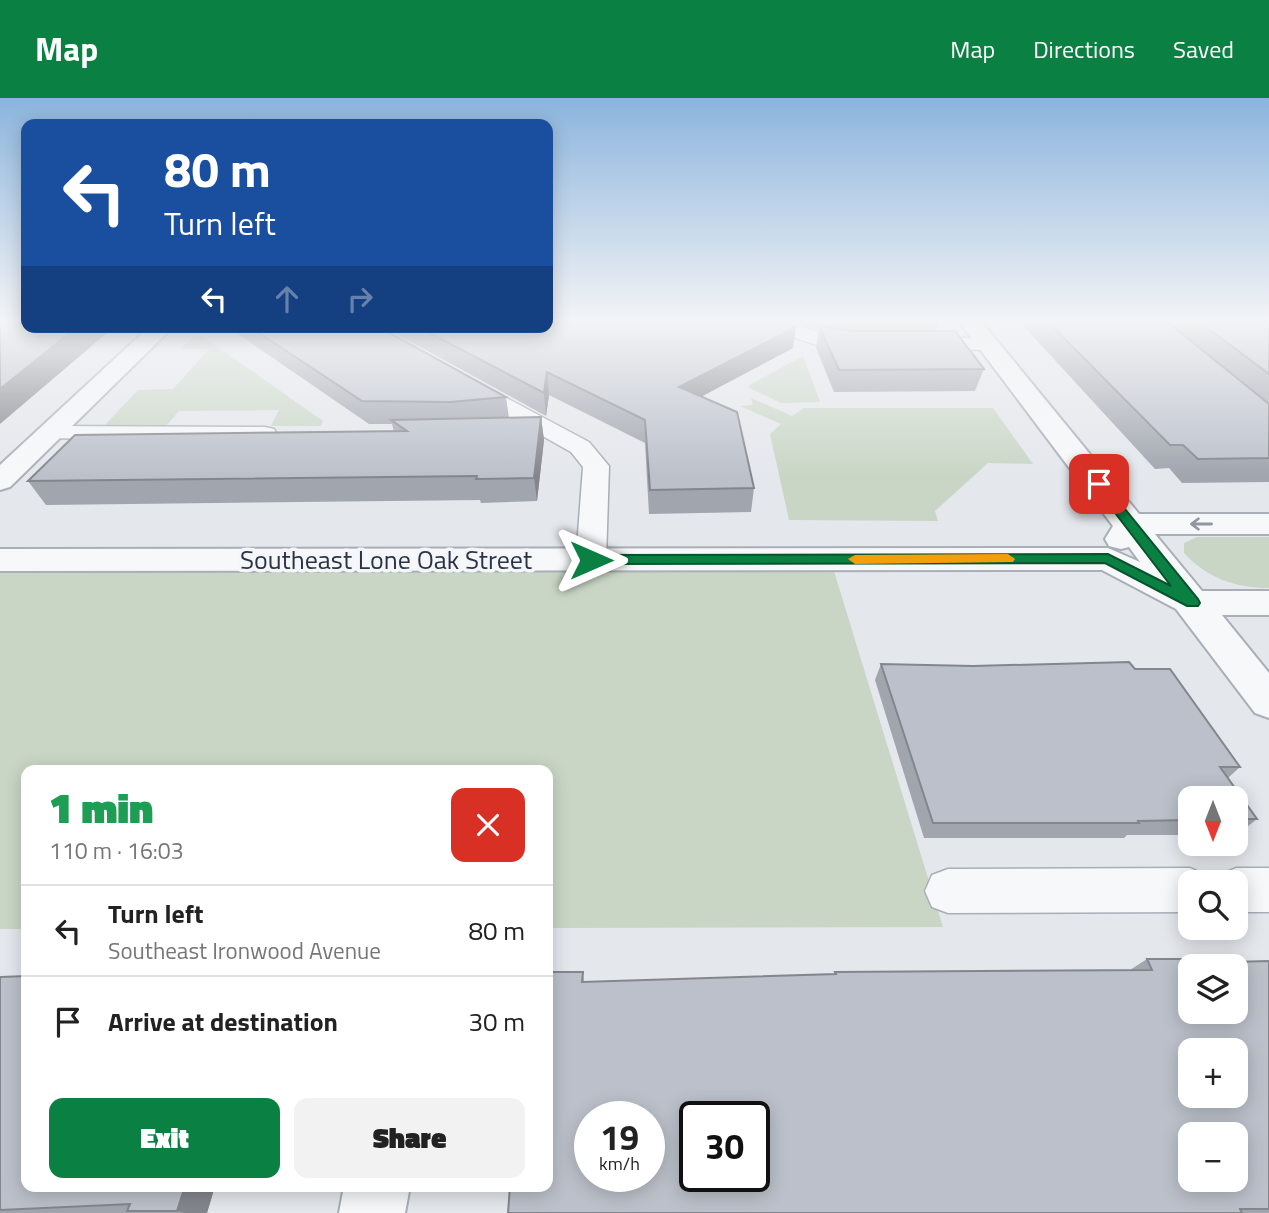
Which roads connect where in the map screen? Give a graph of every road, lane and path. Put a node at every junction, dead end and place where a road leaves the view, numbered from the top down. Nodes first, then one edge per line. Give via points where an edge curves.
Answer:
1 (115, 372) edge
2 (443, 372) edge
3 (1010, 372) edge
4 (545, 428) junction
5 (506, 430) edge
6 (51, 433) junction
7 (293, 434) edge
8 (0, 481) edge
9 (1131, 524) junction
10 (1269, 524) edge
11 (1108, 559) junction
12 (0, 560) edge
13 (591, 560) junction
14 (1193, 603) junction
15 (1269, 603) edge
16 (1269, 702) edge
17 (1178, 890) edge
18 (1248, 890) edge
19 (1269, 890) edge
20 (948, 891) dead end
21 (376, 1192) edge
22 (372, 1213) edge

1 - 6 street
2 - 4 lane
3 - 9 street
4 - 5 lane
4 - 13 lane via 580,447 596,466
6 - 7 lane
6 - 8 street
10 -> 9 street
9 - 11 street
9 - 14 street
11 - 13 street, Southeast Lone Oak Street
11 - 14 street, Southeast Lone Oak Street
12 - 13 street, Southeast Lone Oak Street
14 - 15 street, Southeast Lone Oak Street
14 - 16 street
17 - 20 lane
18 - 19 lane
21 - 22 street

